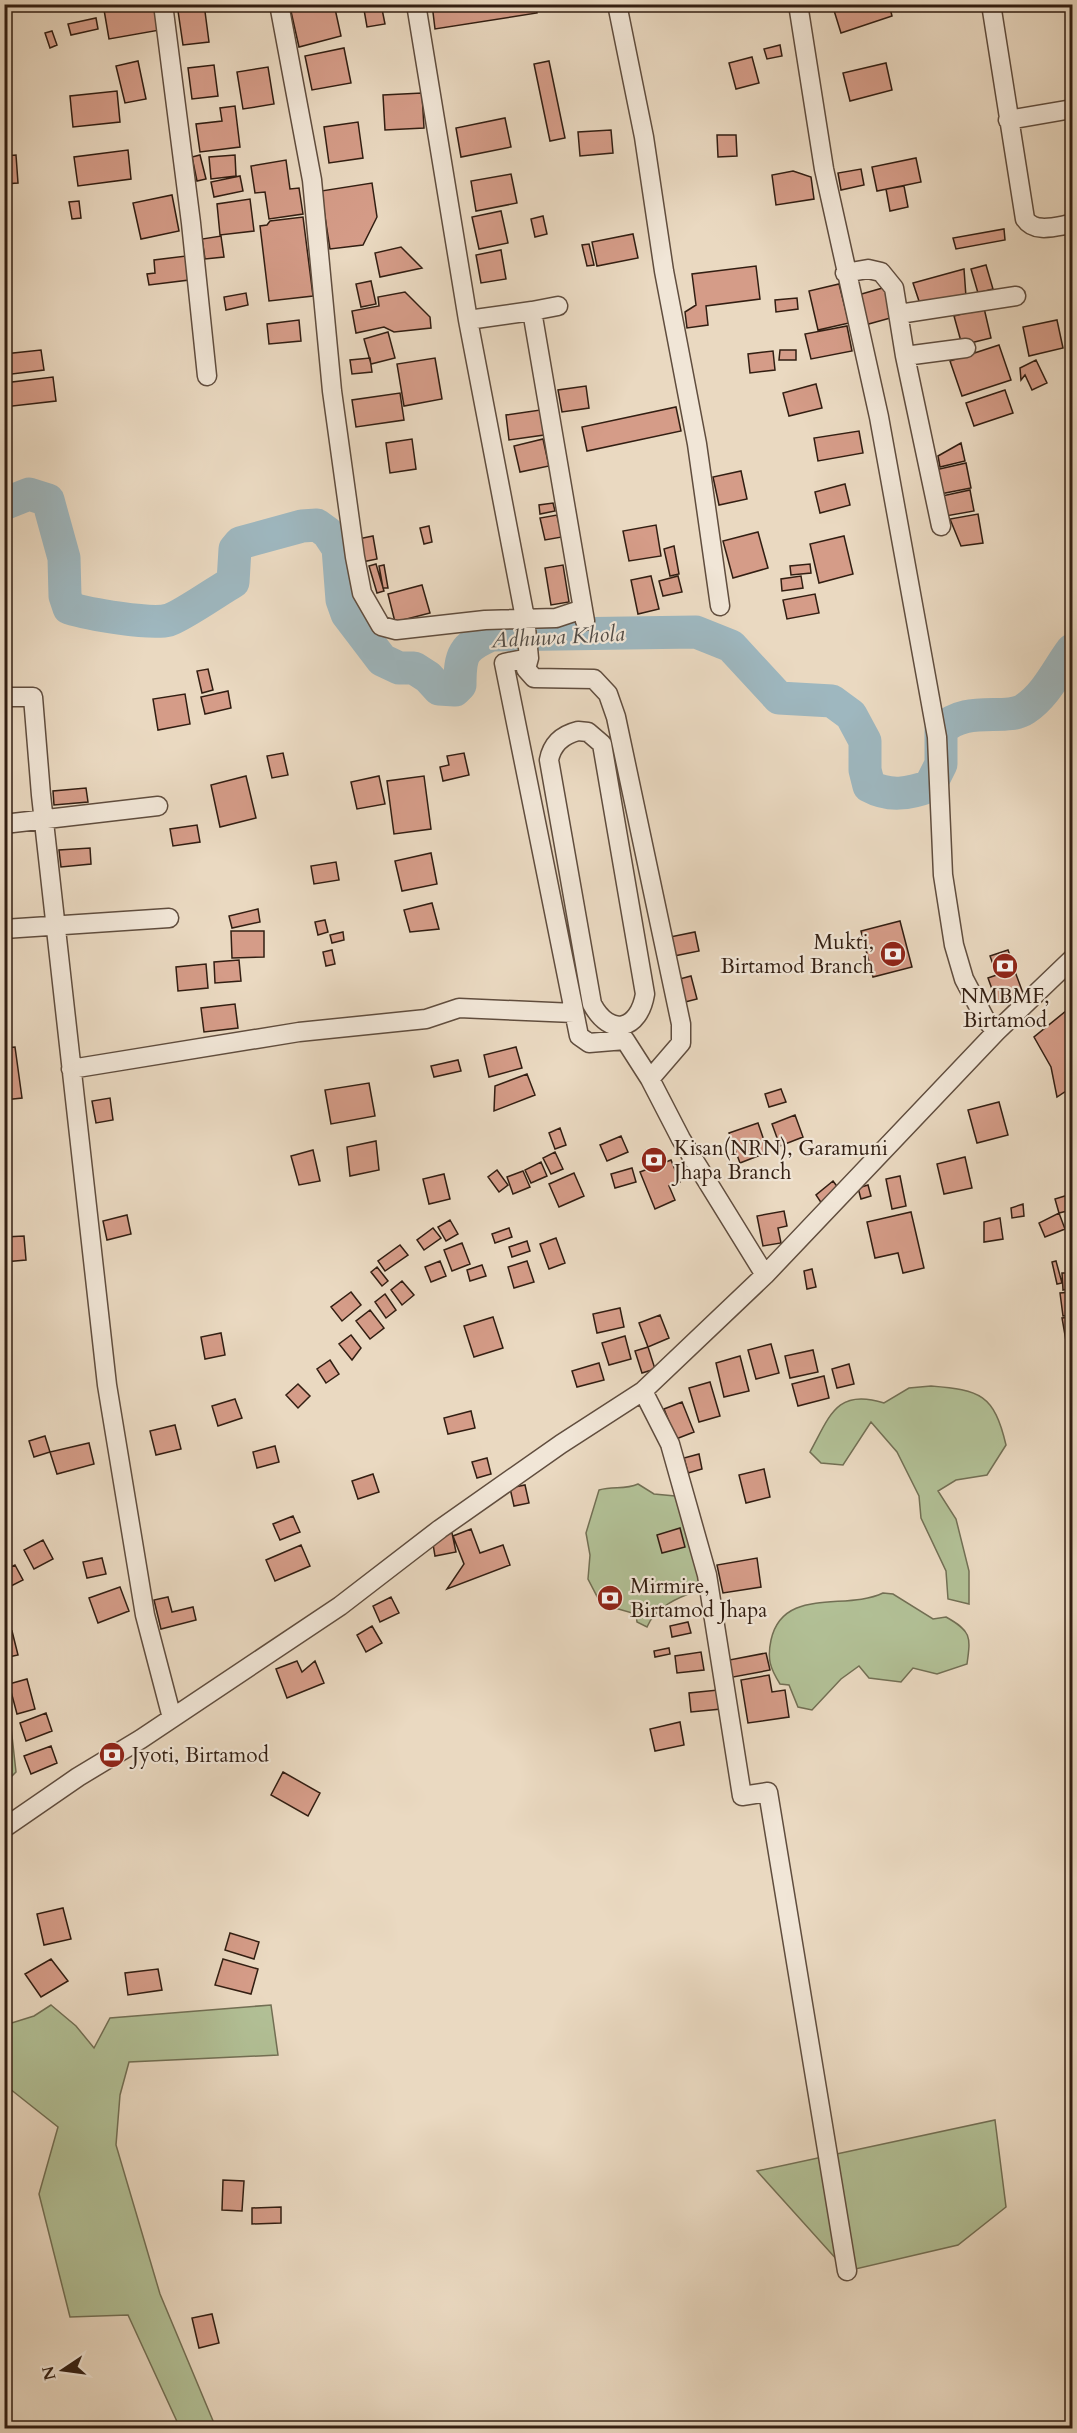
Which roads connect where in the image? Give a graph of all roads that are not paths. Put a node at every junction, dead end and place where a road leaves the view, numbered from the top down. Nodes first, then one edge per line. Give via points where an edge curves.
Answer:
1 (163, 4) edge
2 (279, 4) edge
3 (416, 4) edge
4 (618, 4) edge
5 (798, 4) edge
6 (991, 4) edge
7 (1072, 109) edge
8 (1008, 120) junction
9 (1072, 224) edge
10 (845, 273) junction
11 (1016, 296) dead end
12 (558, 306) dead end
13 (532, 311) junction
14 (899, 314) junction
15 (468, 320) junction
16 (966, 348) dead end
17 (905, 356) junction
18 (207, 376) dead end
19 (941, 526) dead end
20 (720, 606) dead end
21 (525, 621) junction
22 (528, 654) junction
23 (4, 697) edge
24 (549, 760) joint
25 (158, 806) dead end
26 (44, 820) junction
27 (4, 824) edge
28 (169, 918) dead end
29 (57, 925) junction
30 (4, 929) edge
31 (1072, 959) edge
32 (574, 1013) junction
33 (996, 1032) junction
34 (71, 1069) junction
35 (650, 1079) junction
36 (765, 1275) junction
37 (643, 1390) junction
38 (172, 1718) junction
39 (4, 1828) edge
40 (847, 2271) dead end

1 - 18 street
2 - 21 street via 312,180 333,402 362,593 381,626 396,630
3 - 15 street
4 - 20 street via 697,444
5 - 10 street
6 - 8 street
7 - 8 street
8 - 9 street via 1025,219 1037,229
10 - 14 street via 868,269 881,272 894,288
10 - 33 street via 879,417 937,737 943,875 954,945 964,979
11 - 14 street
12 - 13 street
13 - 15 street
13 - 21 street via 584,616
14 - 17 street
15 - 21 street
16 - 17 street
17 - 19 street
21 - 22 street
22 - 32 street via 504,663
22 - 35 street via 526,669 534,678 594,679 608,694 616,717 681,1024 681,1043
23 - 26 street via 33,697
24 - 24 street via 592,1004 604,1021 627,1024 641,1010 645,994 602,744 588,732 569,733 555,744
25 - 26 street
26 - 27 street
26 - 29 street
28 - 29 street
29 - 30 street
29 - 34 street
31 - 33 street
32 - 34 street via 459,1008 426,1019 299,1032
32 - 35 street via 579,1036 589,1043 625,1040
33 - 36 street
34 - 38 street via 107,1385 146,1614
35 - 36 street via 681,1139
36 - 37 street
37 - 38 street via 440,1529 340,1606
37 - 40 street via 670,1444 707,1575 742,1796 768,1792
38 - 39 street

